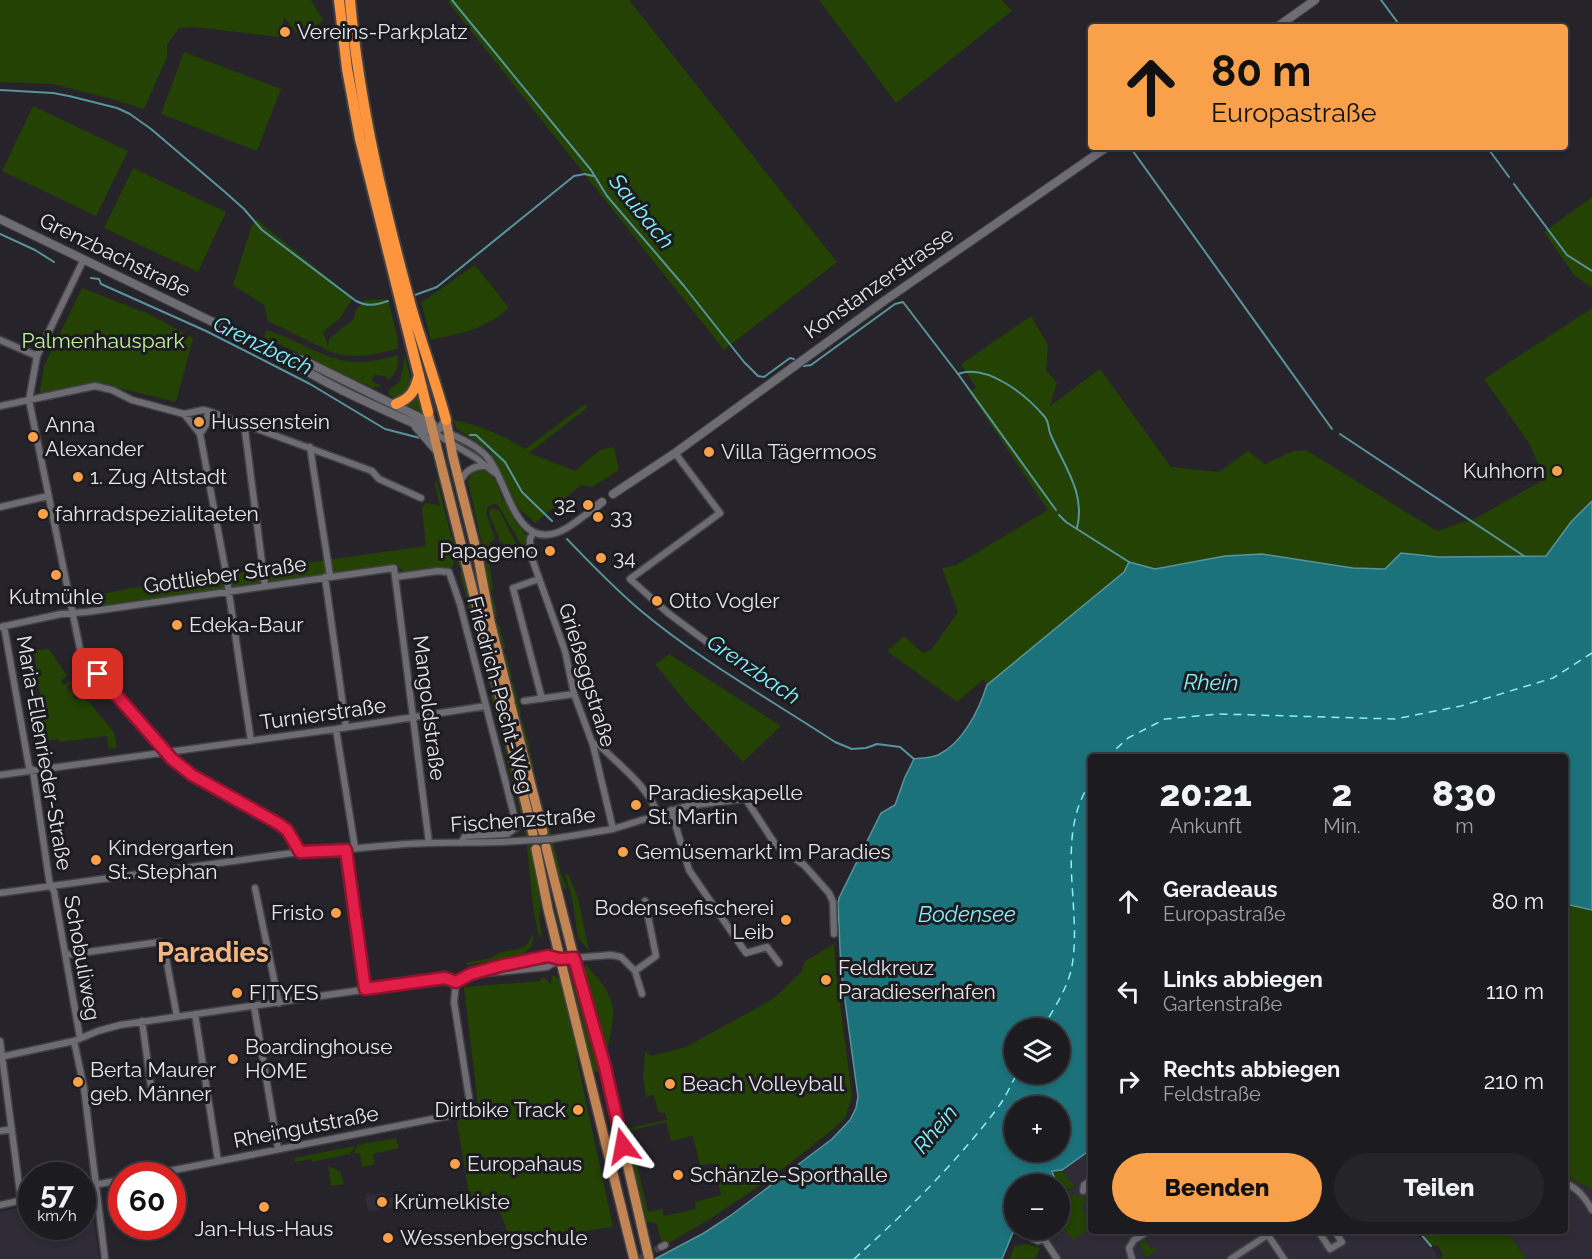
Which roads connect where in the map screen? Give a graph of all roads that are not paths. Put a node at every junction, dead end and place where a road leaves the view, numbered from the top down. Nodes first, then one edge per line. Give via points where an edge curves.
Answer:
1 (339, 0) edge
2 (350, 0) edge
3 (1315, 0) edge
4 (1281, 24) edge
5 (1103, 150) edge
6 (0, 219) edge
7 (82, 261) junction
8 (0, 340) edge
9 (279, 354) junction
10 (37, 356) junction
11 (419, 375) junction
12 (29, 400) junction
13 (396, 404) junction
14 (0, 406) edge
15 (208, 411) junction
16 (184, 414) junction
17 (410, 422) junction
18 (244, 423) junction
19 (440, 427) junction
20 (200, 434) junction
21 (310, 447) junction
22 (438, 453) junction
23 (675, 453) junction
24 (487, 466) junction
25 (497, 475) junction
26 (460, 482) junction
27 (613, 494) dead end
28 (48, 496) junction
29 (421, 498) dead end
30 (602, 502) dead end
31 (0, 507) edge
32 (592, 510) joint
33 (532, 533) junction
34 (475, 545) dead end
35 (462, 548) dead end
36 (478, 557) dead end
37 (465, 560) dead end
38 (449, 572) joint
39 (327, 577) junction
40 (396, 578) junction
41 (539, 579) junction
42 (265, 586) junction
43 (229, 591) junction
44 (71, 613) junction
45 (2, 626) edge
46 (711, 645) dead end
47 (574, 694) junction
48 (542, 699) junction
49 (524, 701) dead end
50 (506, 704) junction
51 (486, 706) junction
52 (414, 717) junction
53 (346, 727) junction
54 (336, 729) junction
55 (251, 741) junction
56 (593, 745) junction
57 (165, 753) junction
58 (33, 771) junction
59 (0, 775) edge
60 (671, 810) junction
61 (658, 815) junction
62 (613, 829) junction
63 (538, 833) dead end
64 (429, 843) junction
65 (461, 843) junction
66 (355, 848) junction
67 (346, 850) junction
68 (300, 852) junction
69 (50, 885) junction
70 (255, 888) dead end
71 (0, 893) edge
72 (645, 902) dead end
73 (834, 934) dead end
74 (66, 955) junction
75 (574, 958) junction
76 (560, 959) junction
77 (779, 963) dead end
78 (635, 971) junction
79 (456, 982) junction
80 (365, 989) junction
81 (642, 994) dead end
82 (279, 1003) junction
83 (254, 1006) junction
84 (195, 1014) junction
85 (177, 1017) junction
86 (142, 1021) junction
87 (77, 1040) junction
88 (0, 1041) edge
89 (1, 1056) edge
90 (152, 1094) dead end
91 (12, 1129) junction
92 (0, 1131) edge
93 (278, 1149) junction
94 (218, 1161) junction
95 (92, 1162) edge
96 (186, 1167) edge
97 (18, 1176) edge
98 (1088, 1182) edge
99 (1568, 1184) edge
100 (1083, 1191) dead end
101 (96, 1192) edge
102 (1592, 1193) edge
103 (1585, 1197) junction
104 (18, 1201) edge
105 (0, 1205) edge
106 (1592, 1210) edge
107 (1144, 1234) edge
108 (1265, 1234) edge
109 (1269, 1234) edge
110 (1322, 1234) edge
111 (1336, 1234) edge
112 (1045, 1240) edge
113 (105, 1259) edge
114 (634, 1259) edge
115 (649, 1259) edge
116 (1057, 1259) edge
117 (1132, 1259) edge
118 (1231, 1259) edge
119 (1284, 1259) edge

1 - 11 highway via 360,139
2 - 19 highway via 356,61 373,154
3 - 4 street
5 - 23 street, Konstanzerstrasse
6 - 7 street, Grenzbachstraße
7 - 9 street, Grenzbachstraße
7 - 10 street
8 - 10 street
9 - 13 street, Grenzbachstraße via 303,360
9 - 17 street, Grenzbachstraße
10 - 12 street
11 - 13 highway via 412,395
11 - 19 highway
12 - 14 street
12 - 16 street via 95,386
12 - 28 street
13 - 19 street, Grenzbachstraße
15 - 16 street
15 - 18 street
15 - 20 street
16 - 20 street
17 - 19 street, Grenzbachstraße
17 - 22 street
18 - 21 street
18 - 42 street
19 - 22 main road
19 - 22 street
19 - 24 street
19 - 25 street via 487,457
19 - 26 main road
20 - 43 street
21 - 29 street via 372,471 379,479
21 - 39 street
22 - 35 main road
23 - 27 street, Konstanzerstrasse
23 - 46 street via 720,513 630,579
24 - 25 street
24 - 26 street via 471,469
25 - 33 street via 517,516
26 - 34 main road
28 - 31 street
28 - 44 street
30 - 32 street
32 - 33 street via 562,531
33 - 41 street, Grießeggstraße via 530,553
36 - 50 main road
37 - 50 main road
38 - 40 street, Gottlieber Straße
38 - 51 street, Friedrich-Pecht-Weg
39 - 40 street, Gottlieber Straße via 394,568
39 - 42 street, Gottlieber Straße
39 - 53 street
40 - 52 street, Mangoldstraße
41 - 47 street, Grießeggstraße via 565,651
41 - 48 street via 513,588
42 - 43 street, Gottlieber Straße
43 - 44 street, Gottlieber Straße
43 - 55 street
44 - 45 street, Gottlieber Straße
44 - 57 street via 84,656
45 - 58 street, Maria-Ellenrieder-Straße via 29,767
47 - 48 street
47 - 56 street, Grießeggstraße
48 - 49 street
50 - 63 main road
51 - 52 street, Turnierstraße
51 - 65 street, Friedrich-Pecht-Weg via 517,827 507,834 465,837
52 - 53 street, Turnierstraße
52 - 64 street, Mangoldstraße
53 - 54 street, Turnierstraße
54 - 55 street, Turnierstraße
54 - 66 street
55 - 57 street, Turnierstraße
56 - 61 street via 598,744 630,775 654,802
56 - 62 street, Grießeggstraße
57 - 58 street, Turnierstraße
57 - 68 street via 192,775 279,824
58 - 59 street, Turnierstraße
58 - 69 street, Maria-Ellenrieder-Straße
60 - 61 street, Fischenzstraße
60 - 73 street, Fischenzstraße via 747,801 775,844 804,865 829,893
60 - 77 street via 689,870 746,953 767,947
61 - 62 street, Fischenzstraße
62 - 65 street, Fischenzstraße, bridge via 562,838
64 - 65 street, Fischenzstraße
64 - 66 street, Fischenzstraße
66 - 67 street, Fischenzstraße
67 - 68 street, Fischenzstraße
67 - 80 street
68 - 69 street, Fischenzstraße
69 - 71 street, Fischenzstraße
69 - 74 street, Schobuliweg
70 - 82 street
72 - 78 street via 656,956
74 - 85 street via 160,942
74 - 87 street, Schobuliweg
75 - 76 street
75 - 76 main road via 541,848 544,895
75 - 78 street via 621,957
75 - 115 main road, bridge via 605,1067
76 - 79 street via 548,956 500,966
76 - 114 main road
78 - 81 street
79 - 80 street via 445,978
79 - 93 street, Rheingutstraße via 454,1002 470,1104 463,1113
80 - 82 street
82 - 83 street
83 - 84 street
83 - 93 street
84 - 85 street
84 - 94 street
85 - 86 street
86 - 87 street
86 - 90 street
87 - 89 street
87 - 95 street, Schobuliweg
88 - 89 street
89 - 91 street
91 - 92 street
91 - 97 street
93 - 94 street, Rheingutstraße
94 - 96 street, Rheingutstraße
98 - 100 street
99 - 103 street
101 - 113 street, Schobuliweg
102 - 103 street
103 - 106 street
104 - 105 street
107 - 117 street via 1129,1248
108 - 118 street
109 - 119 street
110 - 111 street via 1330,1250 1342,1242
112 - 116 street

